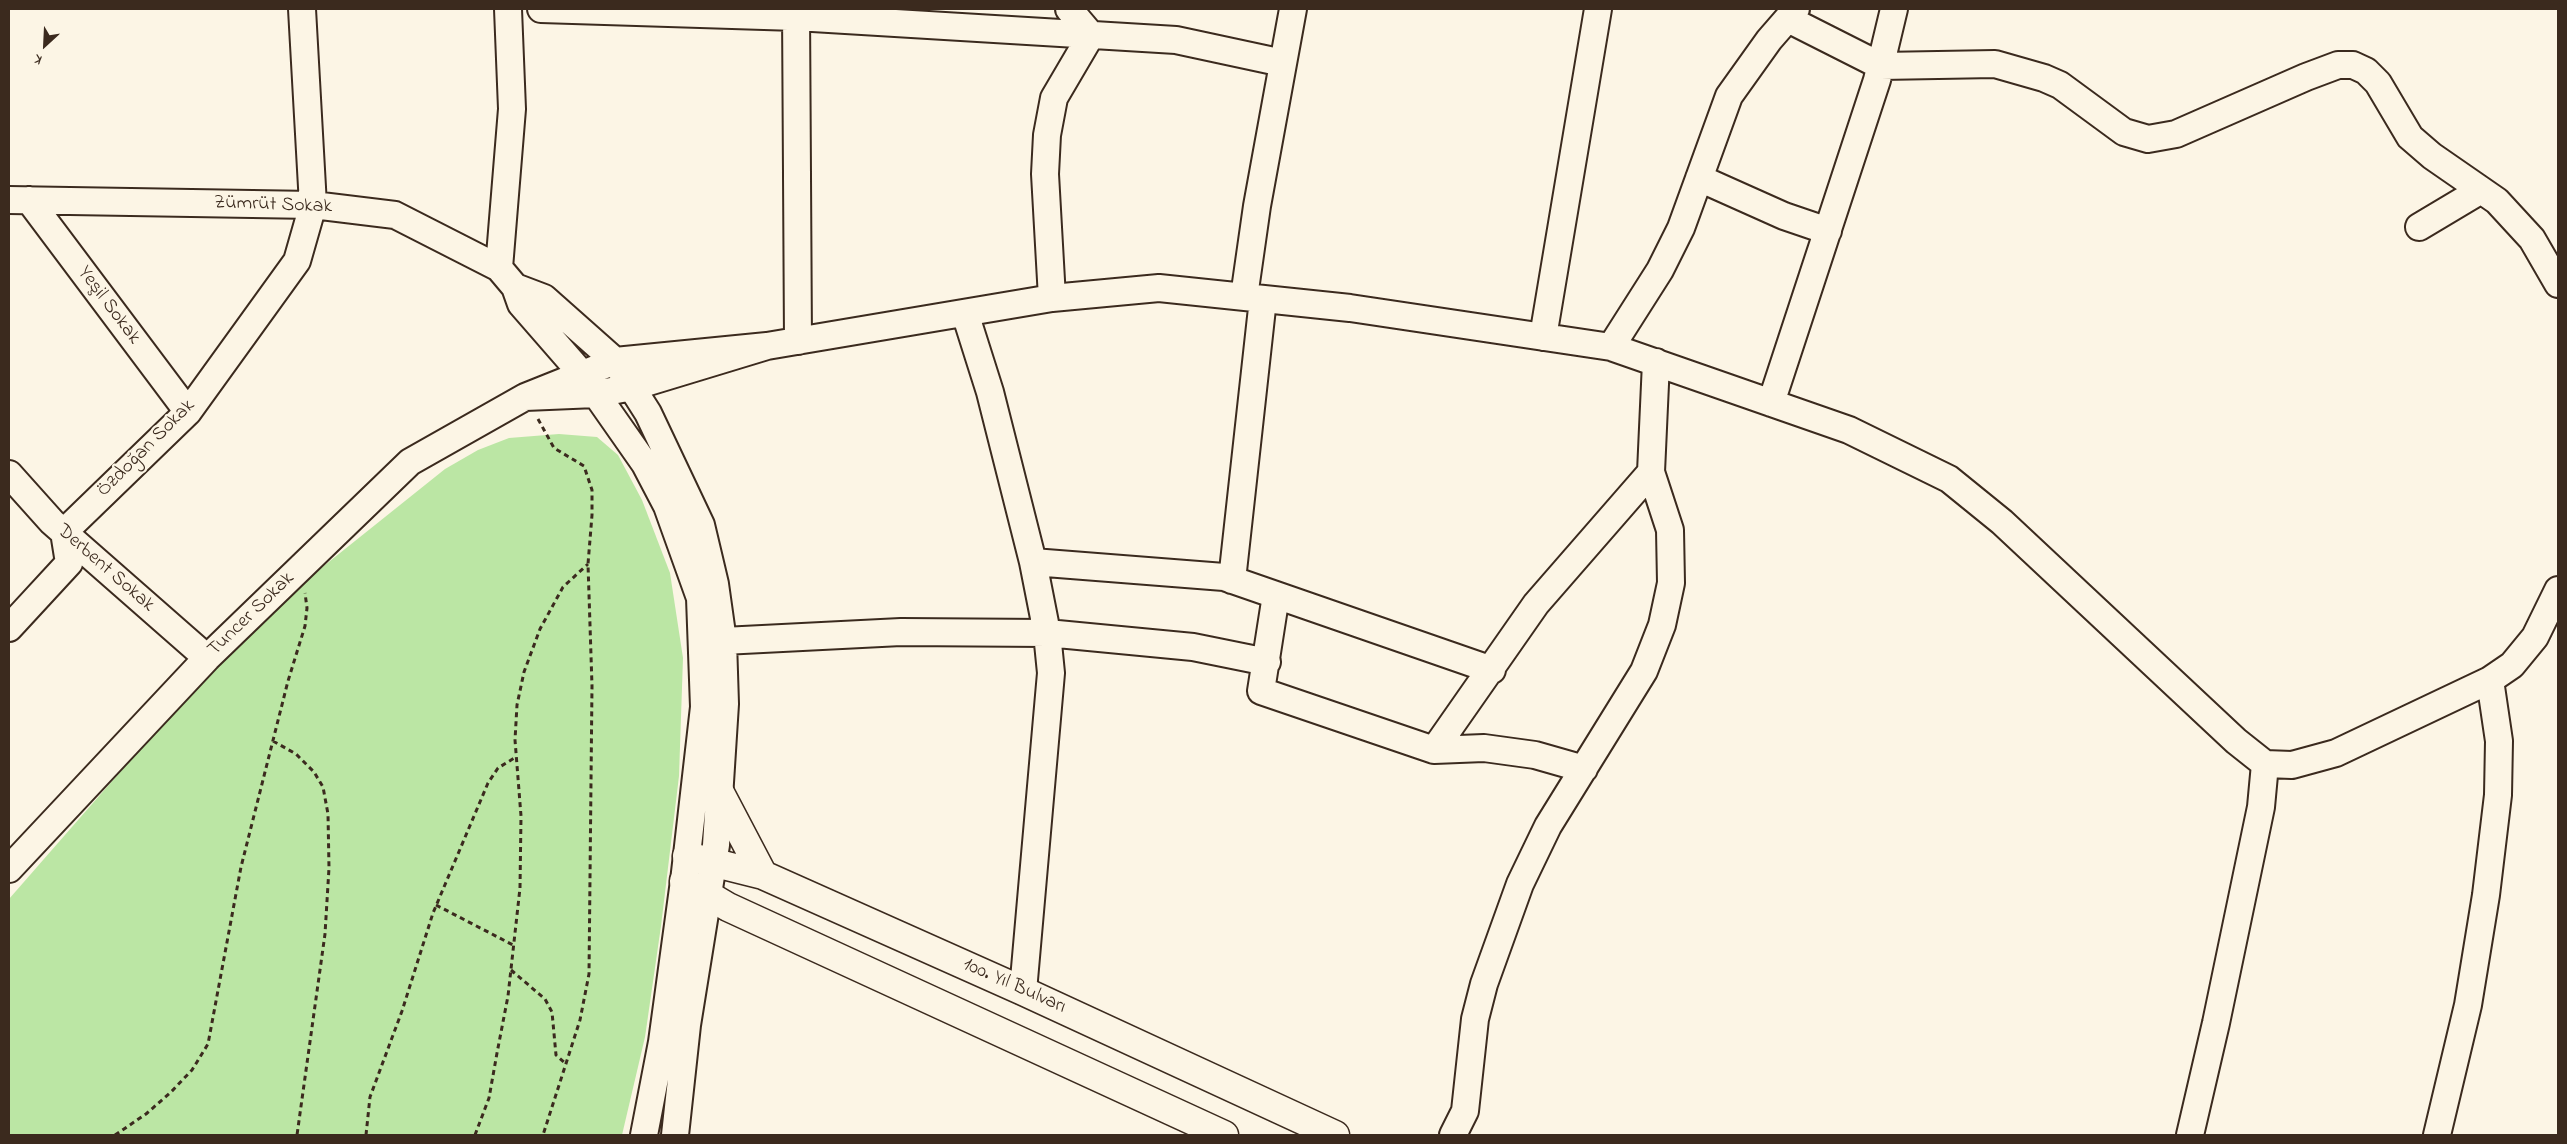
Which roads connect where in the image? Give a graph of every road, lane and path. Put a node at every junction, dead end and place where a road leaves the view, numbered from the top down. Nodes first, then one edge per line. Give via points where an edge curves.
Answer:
1 (302, 9) edge
2 (508, 9) edge
3 (541, 9) edge
4 (1069, 9) edge
5 (1294, 9) edge
6 (1598, 9) edge
7 (1894, 9) edge
8 (796, 13) edge
9 (1792, 14) edge
10 (1091, 35) junction
11 (1283, 63) junction
12 (1881, 66) junction
13 (1699, 178) junction
14 (2481, 190) junction
15 (19, 200) edge
16 (313, 205) junction
17 (2419, 227) dead end
18 (1828, 231) junction
19 (507, 277) junction
20 (2558, 284) edge
21 (1052, 298) junction
22 (1254, 298) junction
23 (965, 313) junction
24 (1544, 337) junction
25 (798, 341) junction
26 (767, 346) junction
27 (1611, 347) junction
28 (615, 361) junction
29 (1656, 362) junction
30 (589, 384) junction
31 (632, 387) junction
32 (525, 397) junction
33 (1771, 402) junction
34 (188, 412) junction
35 (1651, 472) junction
36 (9, 474) edge
37 (64, 532) junction
38 (1033, 562) junction
39 (588, 564) junction
40 (295, 575) junction
41 (1232, 580) junction
42 (2558, 590) edge
43 (1276, 595) junction
44 (9, 628) edge
45 (1047, 633) junction
46 (723, 641) junction
47 (207, 658) junction
48 (1267, 662) junction
49 (1492, 670) junction
50 (2490, 680) junction
51 (273, 741) junction
52 (1434, 750) junction
53 (516, 757) junction
54 (2264, 764) junction
55 (1584, 769) junction
56 (720, 793) junction
57 (713, 863) junction
58 (9, 869) edge
59 (686, 869) junction
60 (763, 875) junction
61 (708, 896) junction
62 (436, 905) junction
63 (513, 946) junction
64 (510, 970) junction
65 (1023, 991) junction
66 (566, 1064) junction
67 (115, 1135) edge
68 (297, 1135) edge
69 (366, 1135) edge
70 (475, 1135) edge
71 (543, 1135) edge
72 (644, 1135) edge
73 (675, 1135) edge
74 (1224, 1135) edge
75 (1335, 1135) edge
76 (1453, 1135) edge
77 (2190, 1135) edge
78 (2437, 1135) edge

1 - 16 street, Özdoğan Sokak
2 - 19 street via 512,109
3 - 8 street
4 - 10 street
5 - 11 street
6 - 24 street
7 - 12 street
8 - 10 street
8 - 25 street
9 - 12 street
9 - 13 street via 1729,96
10 - 11 street via 1176,40
10 - 21 street via 1054,98 1047,135 1045,174
11 - 22 street via 1257,206
12 - 14 street via 1995,64 2018,69 2060,85 2124,132 2148,139 2176,134 2338,65 2353,65 2366,71 2378,83 2410,138
12 - 18 street
13 - 18 street via 1784,216
13 - 27 street via 1681,228 1660,270
14 - 17 street
14 - 20 street via 2497,201 2532,239
15 - 16 street, Zümrüt Sokak
15 - 34 street, Yeşil Sokak
16 - 19 street, Zümrüt Sokak via 395,215
16 - 34 street, Özdoğan Sokak via 297,261
18 - 33 street
19 - 28 street, Zümrüt Sokak via 544,298
19 - 30 street via 521,304
21 - 22 street via 1159,288
21 - 23 street
22 - 24 street via 1350,308
22 - 41 street
23 - 25 street
23 - 38 street via 990,392
24 - 27 street
25 - 26 street
26 - 28 street
26 - 31 street
27 - 29 street
28 - 30 street
28 - 31 street, Zümrüt Sokak
29 - 33 street
29 - 35 street
30 - 31 street
30 - 32 street, Tuncer Sokak
30 - 59 street via 645,464 667,506 700,598 704,707
31 - 46 street, Zümrüt Sokak via 648,413 701,525 715,584
32 - 39 path via 554,448 584,466 592,490
32 - 40 street, Tuncer Sokak via 410,462
33 - 54 street via 1849,430 1949,479 2002,522
34 - 37 street, Özdoğan Sokak
35 - 49 street via 1536,604
35 - 55 street via 1670,530 1671,583 1662,625 1644,671
36 - 37 street, Derbent Sokak
37 - 44 street via 69,563
37 - 47 street, Derbent Sokak
38 - 41 street
38 - 45 street
39 - 53 path via 563,587 540,629 524,672 517,705
39 - 66 path via 592,686 589,974 580,1020
40 - 47 street, Tuncer Sokak
40 - 51 path via 305,594 305,626
41 - 43 street
42 - 50 street via 2529,644 2512,666
43 - 48 street
43 - 49 street
45 - 46 street via 901,632
45 - 48 street via 1193,647
45 - 65 street via 1052,673
46 - 56 street, Zümrüt Sokak via 725,704
47 - 58 street, Tuncer Sokak
48 - 52 street via 1261,691
49 - 52 street
50 - 54 street via 2336,753 2292,765
50 - 78 street via 2499,741 2486,895 2468,1005
51 - 67 path via 241,868 208,1044 192,1070 171,1092
51 - 68 path via 296,754 314,772 323,787 328,814 325,934
52 - 55 street via 1493,750 1535,755
53 - 62 path via 498,768 488,783
53 - 63 path via 521,816 520,888
54 - 77 street via 2261,807
55 - 76 street via 1548,826 1500,935 1475,1020 1465,1111
56 - 57 street, Zümrüt Sokak
56 - 60 main road
57 - 59 main road, 100. Yıl Bulvarı
57 - 60 main road, 100. Yıl Bulvarı
57 - 61 street, Zümrüt Sokak
59 - 61 main road
59 - 72 street via 662,1042
60 - 65 main road, 100. Yıl Bulvarı
61 - 73 street, Zümrüt Sokak
61 - 74 main road
62 - 63 path
62 - 69 path via 370,1097
63 - 64 path
64 - 66 path via 545,999 552,1012 556,1054
64 - 70 path via 489,1098
65 - 75 main road, 100. Yıl Bulvarı
66 - 71 path

